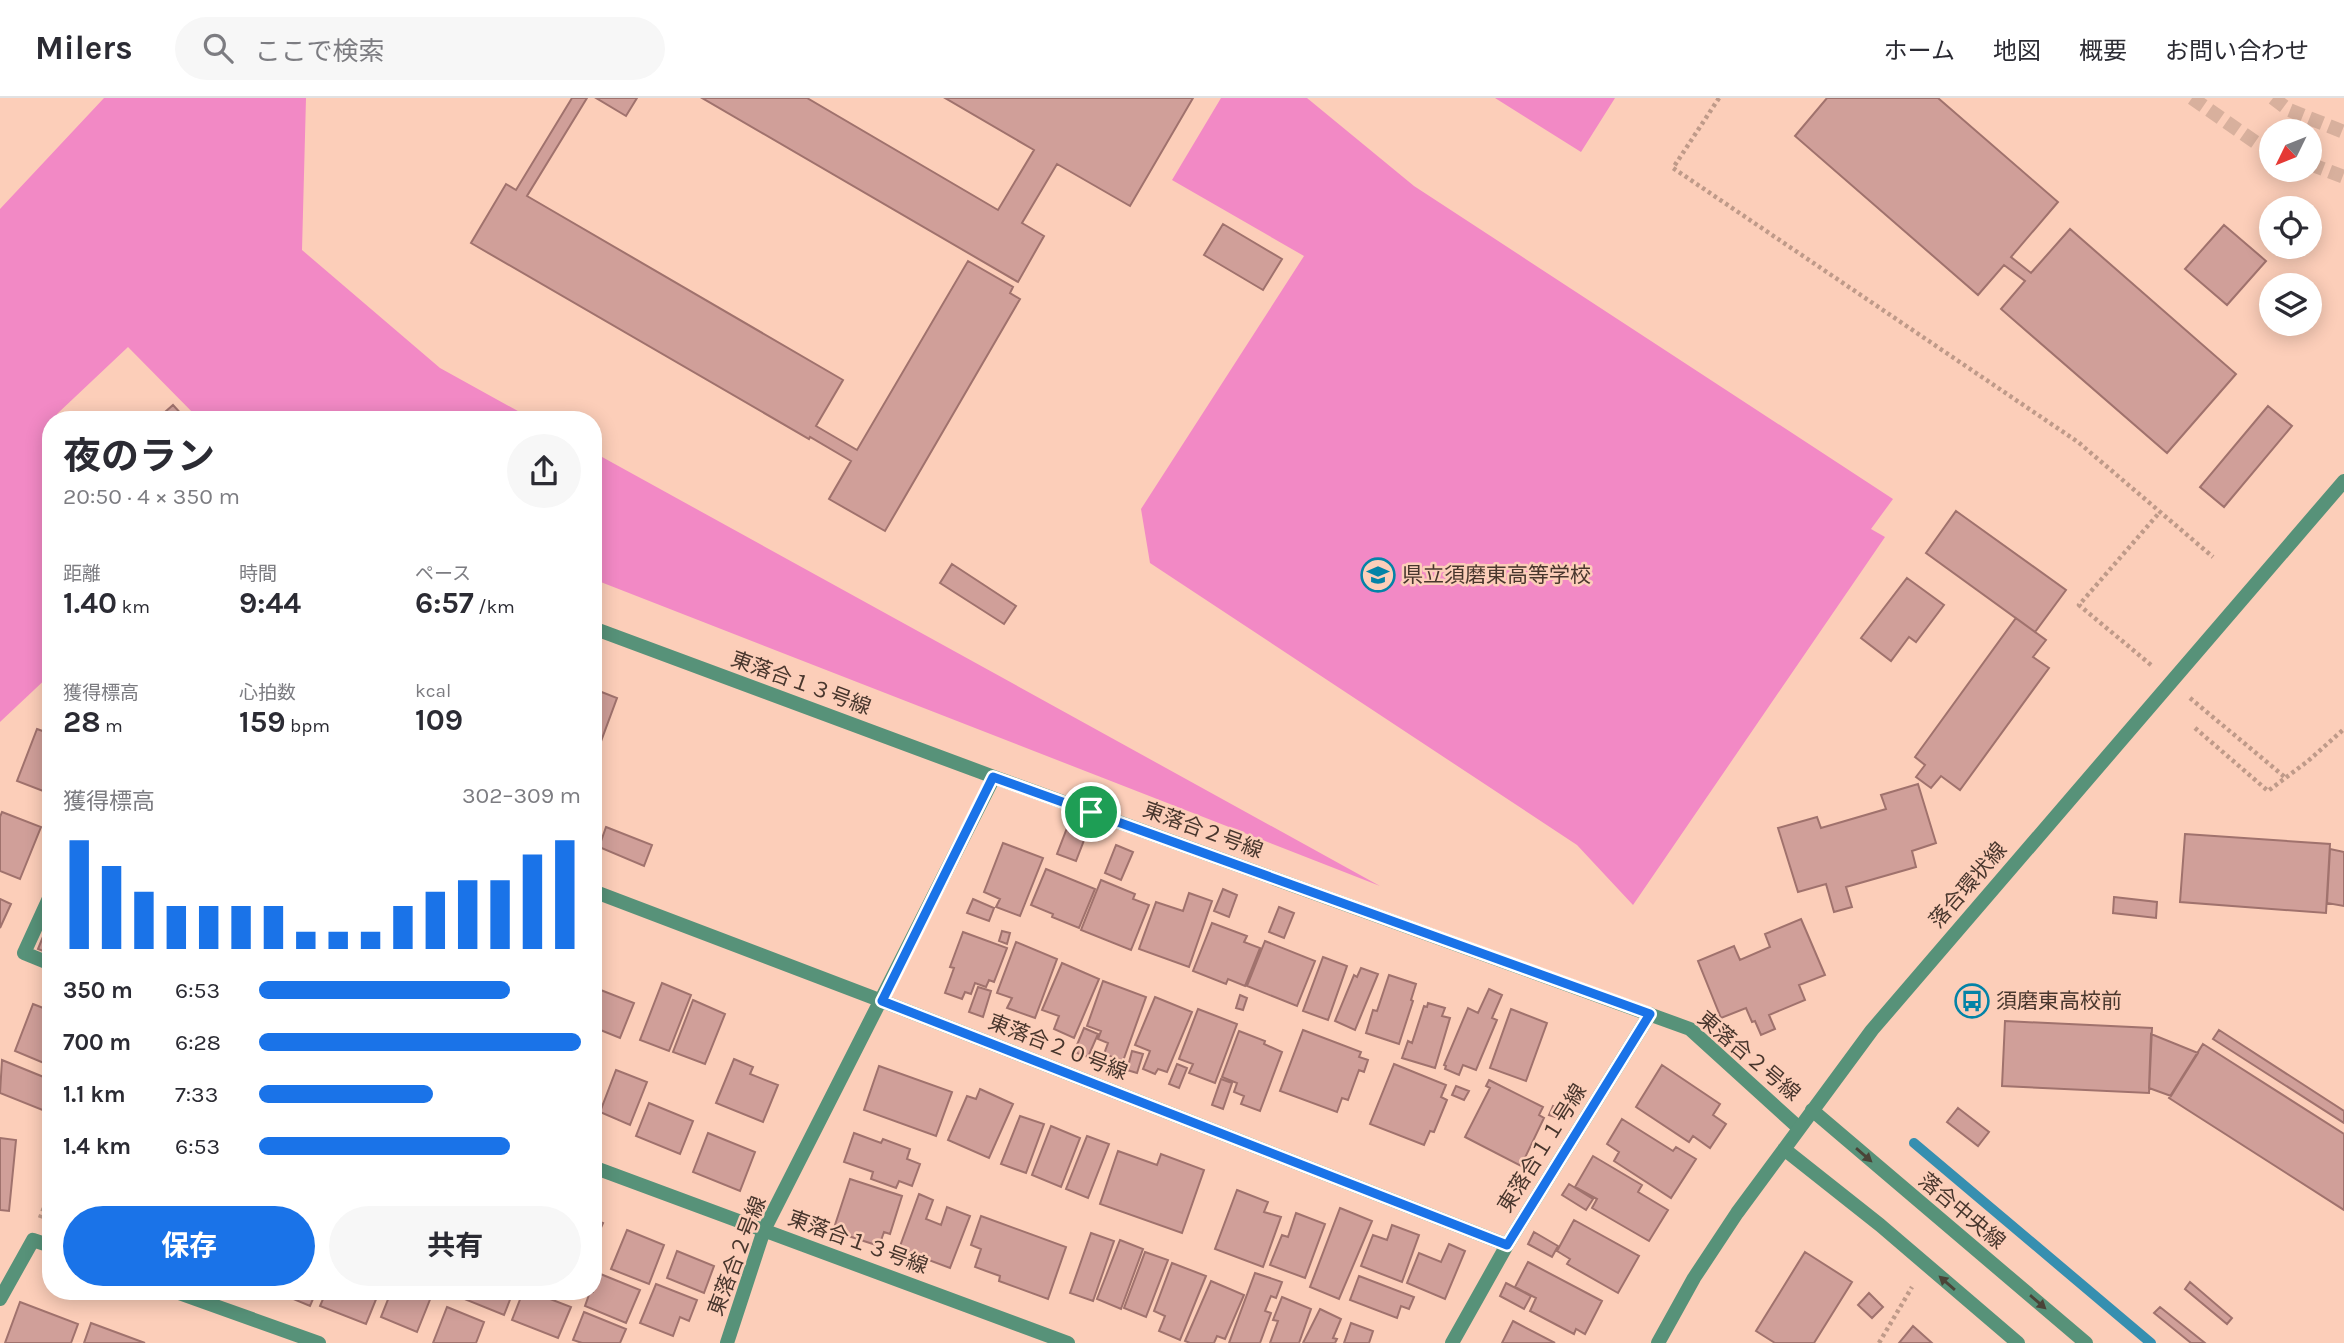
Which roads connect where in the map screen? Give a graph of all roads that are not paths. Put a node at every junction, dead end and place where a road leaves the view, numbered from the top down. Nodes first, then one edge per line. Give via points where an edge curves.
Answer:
1 (2344, 481) edge
2 (602, 631) edge
3 (993, 777) junction
4 (602, 894) edge
5 (42, 914) edge
6 (42, 960) edge
7 (882, 1001) junction
8 (1650, 1014) junction
9 (1812, 1110) junction
10 (1799, 1128) junction
11 (1784, 1149) junction
12 (602, 1170) edge
13 (765, 1230) junction
14 (42, 1244) edge
15 (1507, 1245) junction
16 (0, 1299) edge
17 (198, 1300) edge
18 (318, 1343) edge
19 (727, 1343) edge
20 (1068, 1343) edge
21 (1452, 1343) edge
22 (1658, 1343) edge
23 (2018, 1343) edge
24 (2086, 1343) edge

1 - 9 street, 落合環状線 via 1872,1030
2 - 3 street, 東落合１３号線
3 - 7 street, 東落合２号線
3 - 8 street, 東落合２号線
4 - 7 street, 東落合２０号線
5 - 6 street via 24,953
7 - 13 street, 東落合２号線
7 - 15 street, 東落合２０号線
8 - 10 street, 東落合２号線 via 1690,1029
8 - 15 street, 東落合１１号線
9 - 10 street, 落合環状線
9 -> 24 street, 落合中央線
10 - 11 street, 落合環状線
11 - 22 street, 落合環状線 via 1694,1278
23 -> 11 street
12 - 13 street, 東落合１３号線
13 - 19 street, 東落合２号線
13 - 20 street, 東落合１３号線
14 - 16 street via 33,1240
15 - 21 street, 東落合１１号線
17 - 18 street

